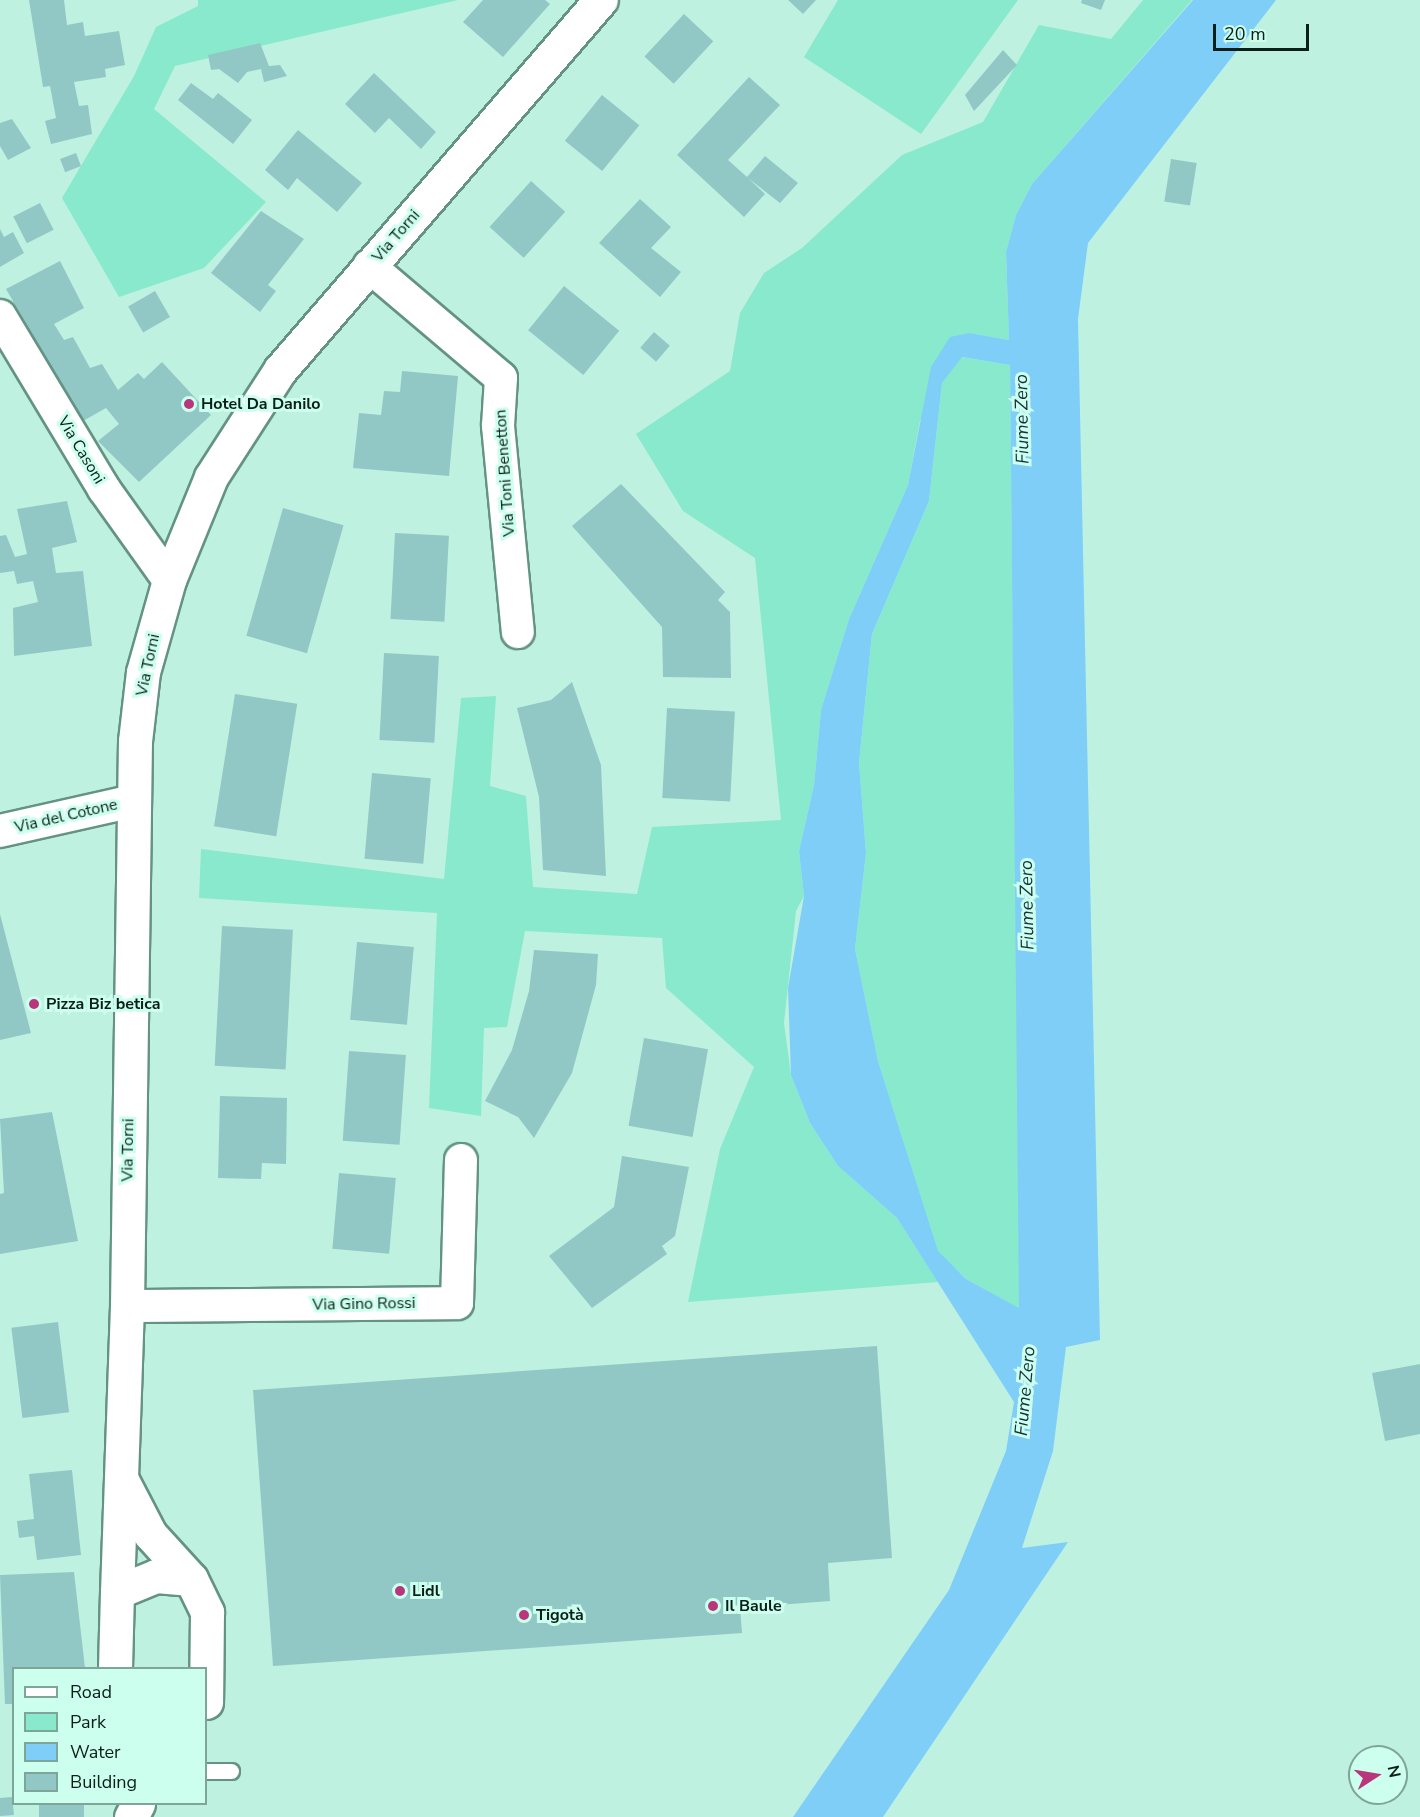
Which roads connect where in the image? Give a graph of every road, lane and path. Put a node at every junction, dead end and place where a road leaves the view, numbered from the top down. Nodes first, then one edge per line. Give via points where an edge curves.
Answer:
1 (601, 0) edge
2 (369, 266) junction
3 (0, 316) edge
4 (13, 363) edge
5 (169, 580) junction
6 (518, 632) dead end
7 (133, 801) junction
8 (0, 831) edge
9 (461, 1160) dead end
10 (127, 1306) junction
11 (122, 1480) junction
12 (191, 1579) junction
13 (117, 1592) junction
14 (115, 1667) edge
15 (206, 1667) edge
16 (207, 1771) edge
17 (231, 1771) dead end

1 - 2 main road, Via Torni
2 - 5 main road, Via Torni via 279,370 211,477
2 - 6 street, Via Toni Benetton via 501,378 498,426
3 - 4 street, Via Casoni
4 - 5 street, Via Casoni
5 - 7 main road, Via Torni via 143,672
7 - 8 street, Via del Cotone
7 - 10 main road, Via Torni
9 - 10 street, Via Gino Rossi via 457,1303
10 - 11 main road, Via Torni
11 - 12 main road, Via Torni via 150,1534
11 - 13 main road, Via Torni
12 - 13 main road via 156,1576
12 - 15 main road, Via Torni via 207,1612
13 - 14 main road, Via Torni
16 - 17 lane

